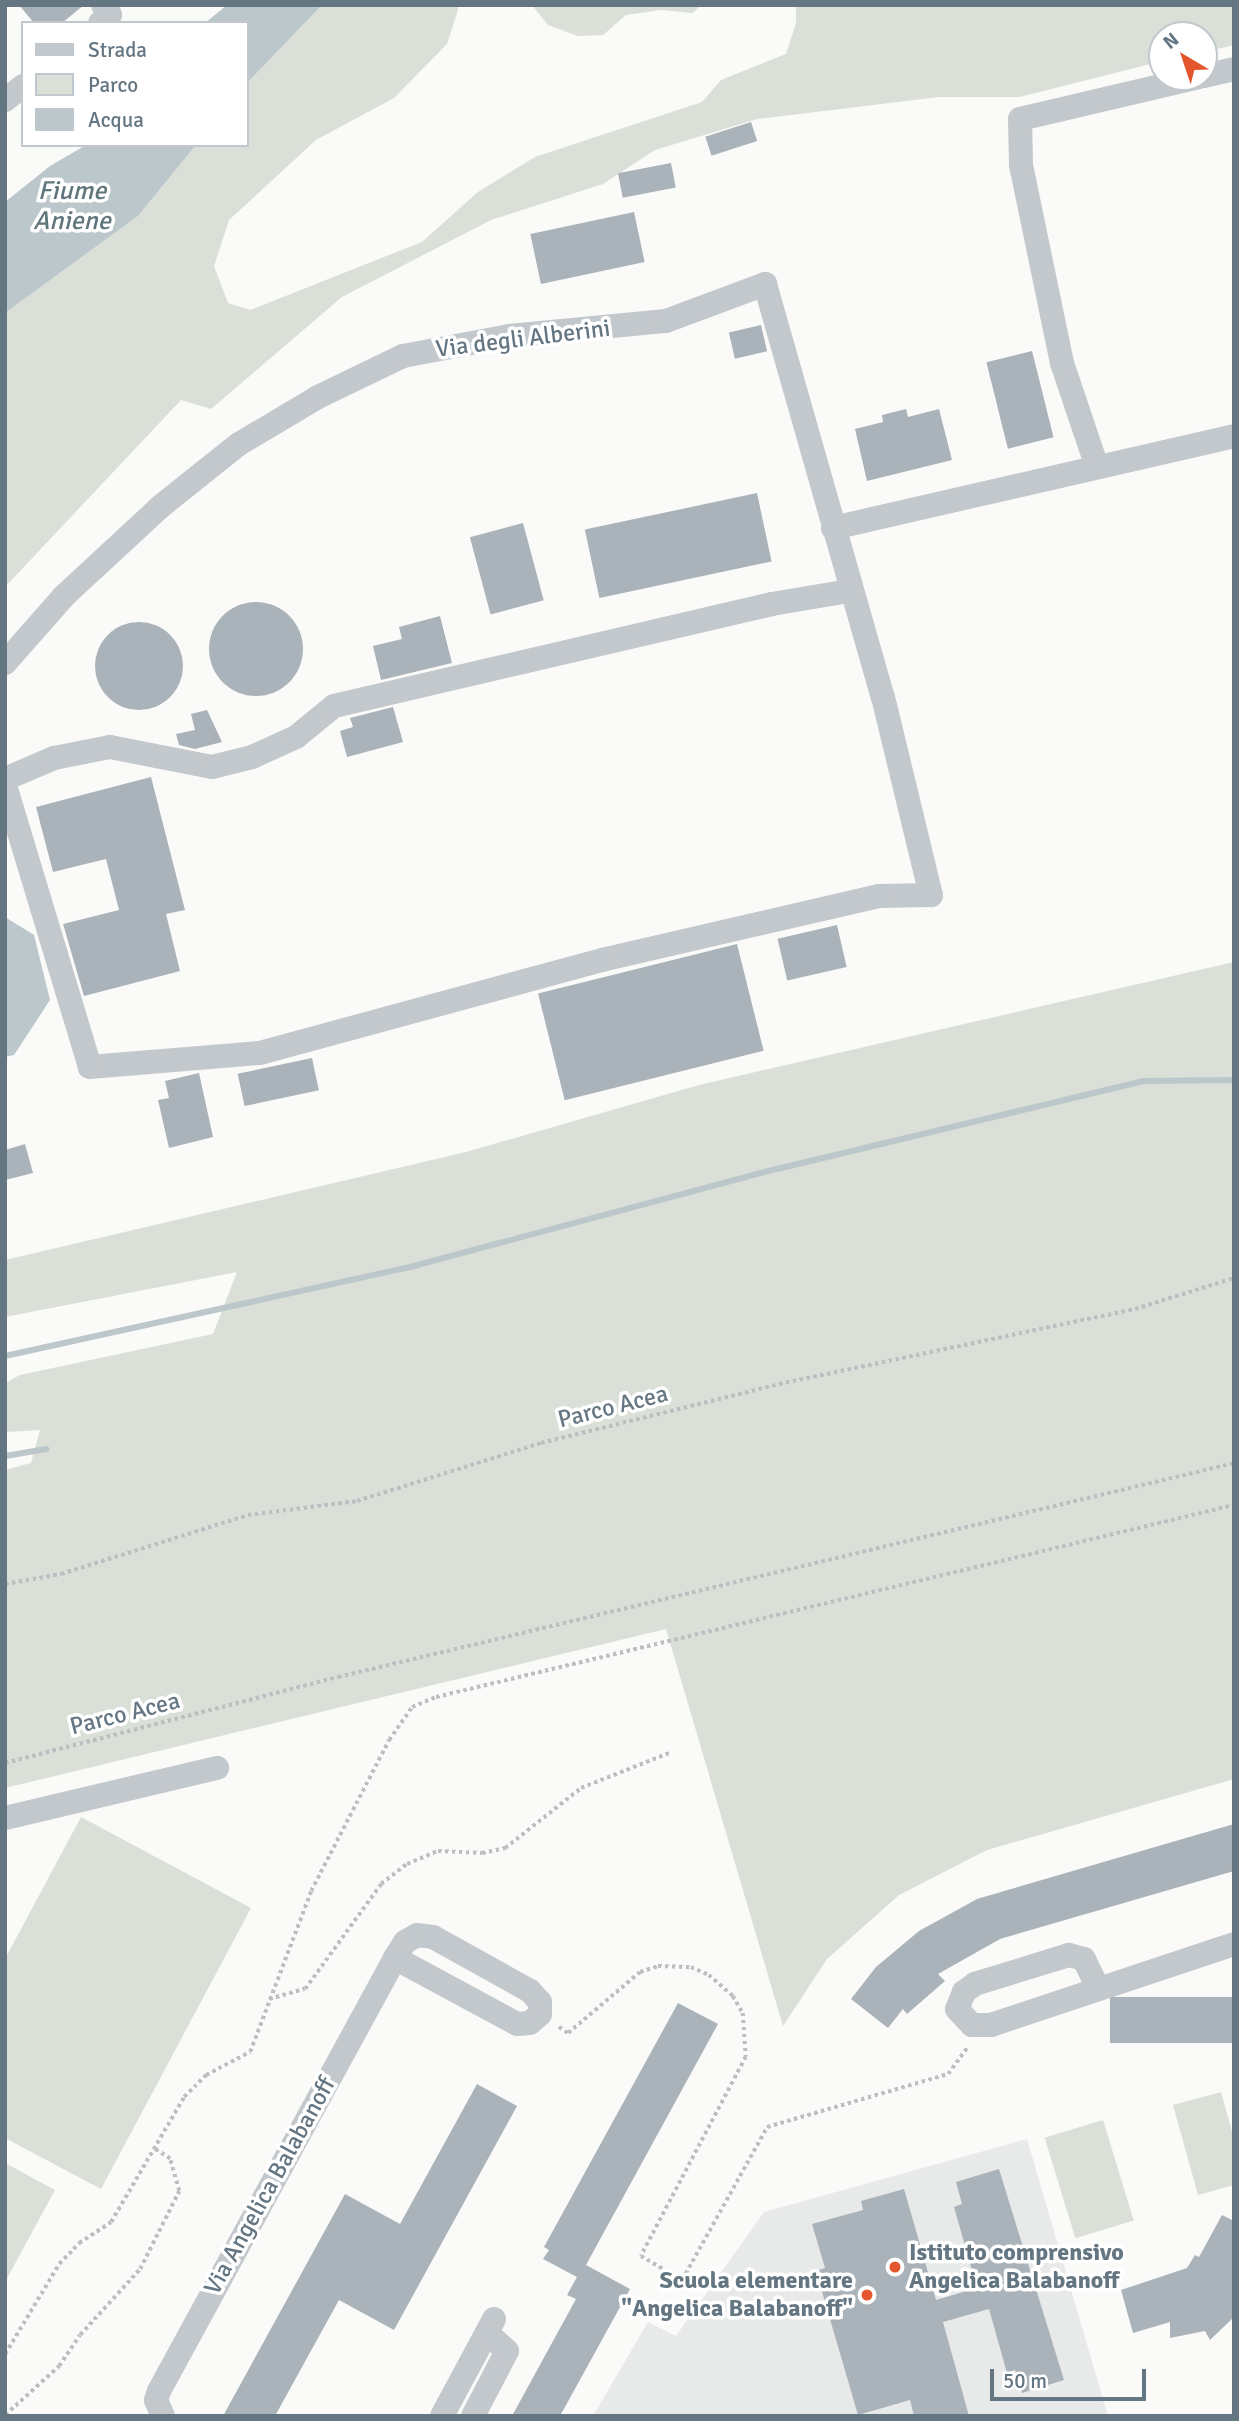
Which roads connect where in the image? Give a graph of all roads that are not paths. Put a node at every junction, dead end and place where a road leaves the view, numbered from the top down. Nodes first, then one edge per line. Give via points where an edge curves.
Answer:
1 (103, 5) edge
2 (102, 21) edge
3 (21, 88) edge
4 (1148, 89) edge
5 (5, 100) edge
6 (1234, 436) edge
7 (1096, 464) junction
8 (834, 528) junction
9 (849, 591) junction
10 (5, 663) edge
11 (5, 779) edge
12 (5, 786) edge
13 (217, 1768) dead end
14 (5, 1818) edge
15 (1234, 1944) edge
16 (395, 1958) junction
17 (1097, 1986) junction
18 (163, 2416) edge
19 (442, 2416) edge
20 (473, 2416) edge

1 - 2 street via 110,15
3 - 5 street
4 - 7 street via 1020,120 1021,164 1062,363
6 - 7 street
7 - 8 street
8 - 9 street
8 - 10 street, Via degli Alberini via 765,284 666,321 509,336 403,356 318,397 239,444 160,507 64,596
9 - 11 street via 772,604 346,702 334,706 296,737 252,757 212,767 110,747 54,758
9 - 12 street via 883,697 931,895 879,896 615,957 258,1053 90,1067
13 - 14 street
15 - 17 street
16 - 16 street, Via Angelica Balabanoff via 410,1937 430,1936 530,1991 540,2002 540,2014 530,2023 517,2024
16 - 18 street, Via Angelica Balabanoff via 159,2391 156,2400
17 - 17 street via 1084,1959 1069,1955 975,1984 964,1992 957,2008 968,2023 981,2027
19 - 20 street via 491,2326 507,2351

